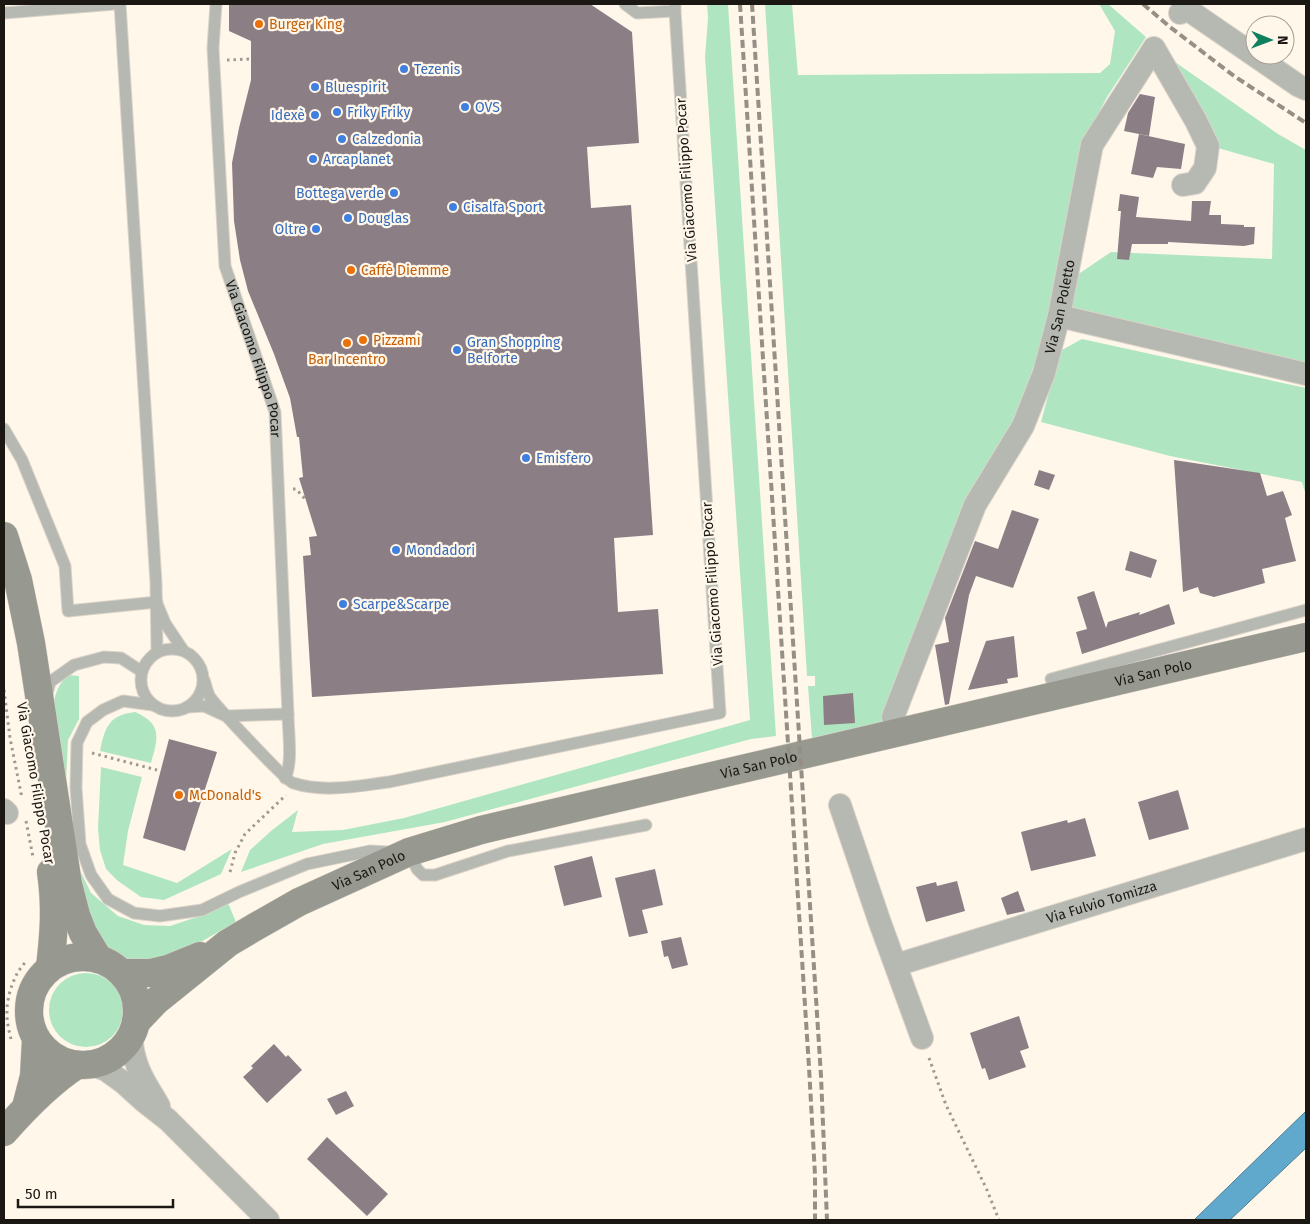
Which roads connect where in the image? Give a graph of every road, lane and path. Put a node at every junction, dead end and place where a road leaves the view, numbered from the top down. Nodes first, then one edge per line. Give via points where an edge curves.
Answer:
1 (115, 4) edge
2 (120, 4) edge
3 (216, 4) edge
4 (625, 4) edge
5 (675, 7) edge
6 (4, 12) edge
7 (1180, 12) dead end
8 (251, 59) dead end
9 (214, 60) junction
10 (1306, 89) edge
11 (1183, 185) dead end
12 (1059, 316) junction
13 (1306, 374) edge
14 (4, 429) edge
15 (4, 536) edge
16 (4, 600) edge
17 (157, 602) junction
18 (1306, 610) edge
19 (1306, 637) edge
20 (183, 650) junction
21 (157, 652) junction
22 (142, 670) junction
23 (1051, 679) dead end
24 (204, 680) junction
25 (4, 690) edge
26 (153, 705) junction
27 (188, 707) junction
28 (288, 714) junction
29 (226, 716) junction
30 (893, 717) dead end
31 (44, 733) junction
32 (77, 749) junction
33 (157, 770) dead end
34 (285, 778) junction
35 (297, 784) junction
36 (840, 805) dead end
37 (15, 811) edge
38 (646, 825) dead end
39 (1306, 839) edge
40 (409, 852) junction
41 (34, 866) dead end
42 (230, 872) dead end
43 (228, 943) junction
44 (98, 958) junction
45 (41, 962) junction
46 (896, 965) junction
47 (122, 973) junction
48 (134, 1029) junction
49 (922, 1038) joint
50 (25, 1043) junction
51 (85, 1065) junction
52 (26, 1107) junction
53 (168, 1120) junction
54 (4, 1132) edge
55 (268, 1220) edge
56 (998, 1220) edge

1 - 6 lane
2 - 17 lane
3 - 9 lane, Via Giacomo Filippo Pocar
4 - 5 lane, Via Giacomo Filippo Pocar via 637,13
5 - 35 lane, Via Giacomo Filippo Pocar via 720,713 389,782 337,789
7 - 10 street via 1184,7
8 - 9 path
9 - 28 lane, Via Giacomo Filippo Pocar via 225,266 275,412
11 - 12 street, Via San Poletto via 1195,183 1205,168 1208,146 1154,48 1092,145
12 - 13 street
12 - 30 street, Via San Poletto via 1044,373 1023,426 975,505
14 - 17 lane via 22,460 65,566 68,611
15 - 31 main road, Via Giacomo Filippo Pocar via 18,580 31,643
16 - 45 main road, Via Giacomo Filippo Pocar via 54,897 54,935
17 - 20 lane via 165,623
17 - 21 lane
18 - 23 lane
19 - 40 main road, Via San Polo via 481,830
20 - 21 lane via 174,648
20 - 24 lane via 198,662
21 - 22 lane
22 - 26 lane via 142,689
22 - 31 lane, Via Giacomo Filippo Pocar via 121,658 104,657 74,666 50,682 44,705
24 - 27 lane via 199,696
24 - 29 lane, Via Giacomo Filippo Pocar via 209,696
25 - 37 path
26 - 27 lane via 166,711
26 - 32 lane via 123,701 103,710 87,722
27 - 29 lane via 204,706
28 - 29 lane
28 - 34 lane, Via Giacomo Filippo Pocar via 289,763
29 - 34 lane, Via Giacomo Filippo Pocar
31 - 44 main road, Via Giacomo Filippo Pocar via 68,884 83,933
32 - 33 path
32 - 40 lane via 80,844 91,875 108,899 134,912 160,916 202,910 308,864 370,851
34 - 35 lane, Via Giacomo Filippo Pocar
35 - 42 path via 245,834
36 - 46 street
37 - 41 path
38 - 40 lane via 508,851 435,875 423,875
39 - 46 street, Via Fulvio Tomizza
40 - 43 main road, Via San Polo via 299,902
43 - 47 main road, Via San Polo via 168,969 151,973
43 - 48 main road, Via San Polo via 156,1001
44 - 45 main road, Via San Polo via 81,956
44 - 47 main road
45 - 50 main road, Via San Polo via 40,977 29,1001 31,1027
45 - 50 path via 21,966 11,990 7,1014
46 - 49 street
47 - 48 main road via 135,996
48 - 51 main road, Via San Polo via 121,1049 108,1059
48 - 53 street via 133,1054 138,1071
49 - 56 path via 946,1105
50 - 51 main road, Via San Polo via 61,1061
50 - 52 main road, Via San Polo via 34,1076
51 - 52 main road, Via San Polo via 54,1082
51 - 53 street via 106,1070
52 - 54 main road, Via San Polo
53 - 55 street

